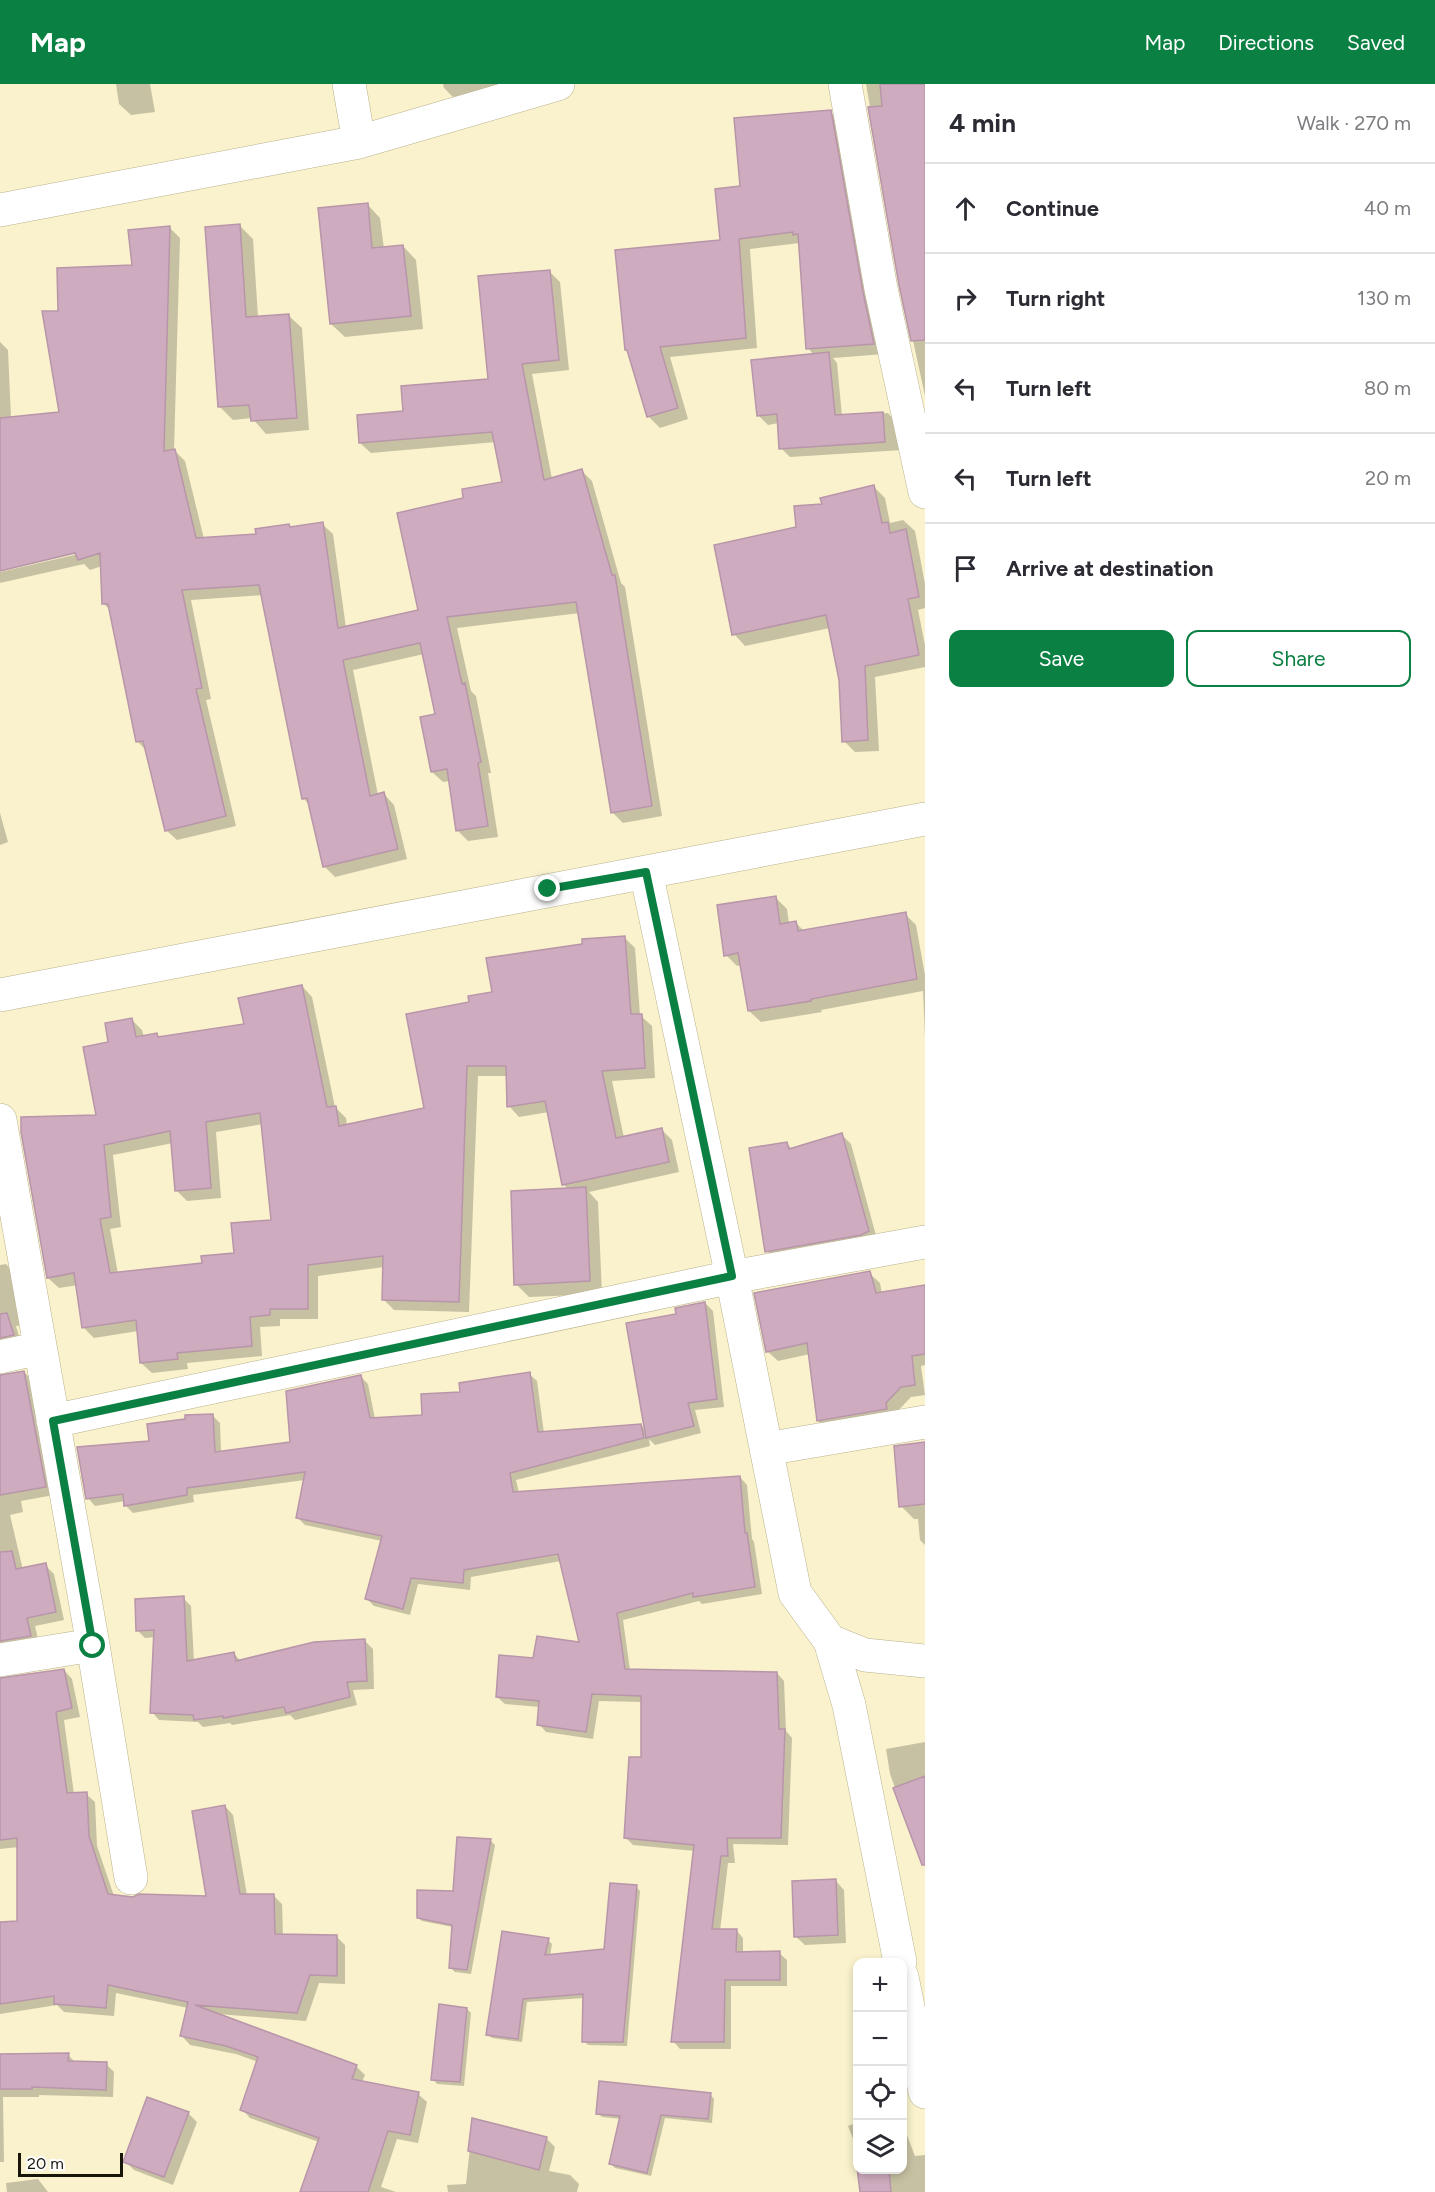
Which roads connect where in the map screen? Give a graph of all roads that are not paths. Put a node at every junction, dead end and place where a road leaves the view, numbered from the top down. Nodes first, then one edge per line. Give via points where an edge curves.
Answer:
1 (349, 84) edge
2 (558, 84) edge
3 (845, 84) edge
4 (359, 142) junction
5 (0, 210) edge
6 (925, 492) edge
7 (925, 819) edge
8 (646, 872) junction
9 (0, 995) edge
10 (0, 1120) edge
11 (925, 1242) edge
12 (732, 1276) junction
13 (40, 1348) junction
14 (0, 1356) edge
15 (53, 1421) junction
16 (925, 1422) edge
17 (766, 1449) junction
18 (830, 1641) junction
19 (93, 1646) junction
20 (0, 1660) edge
21 (925, 1661) edge
22 (131, 1878) dead end
23 (899, 1958) edge
24 (907, 1998) edge
25 (925, 2092) edge

1 - 4 street
2 - 4 street
3 - 6 street via 882,290
4 - 5 street
7 - 8 street
8 - 9 street
8 - 12 street
10 - 13 street
11 - 12 street
12 - 15 street
12 - 17 street
13 - 14 street
13 - 15 street
15 - 19 street
16 - 17 street
17 - 18 street via 795,1593
18 - 21 street via 865,1655
18 - 23 street via 849,1705
19 - 20 street
19 - 22 street
24 - 25 street

